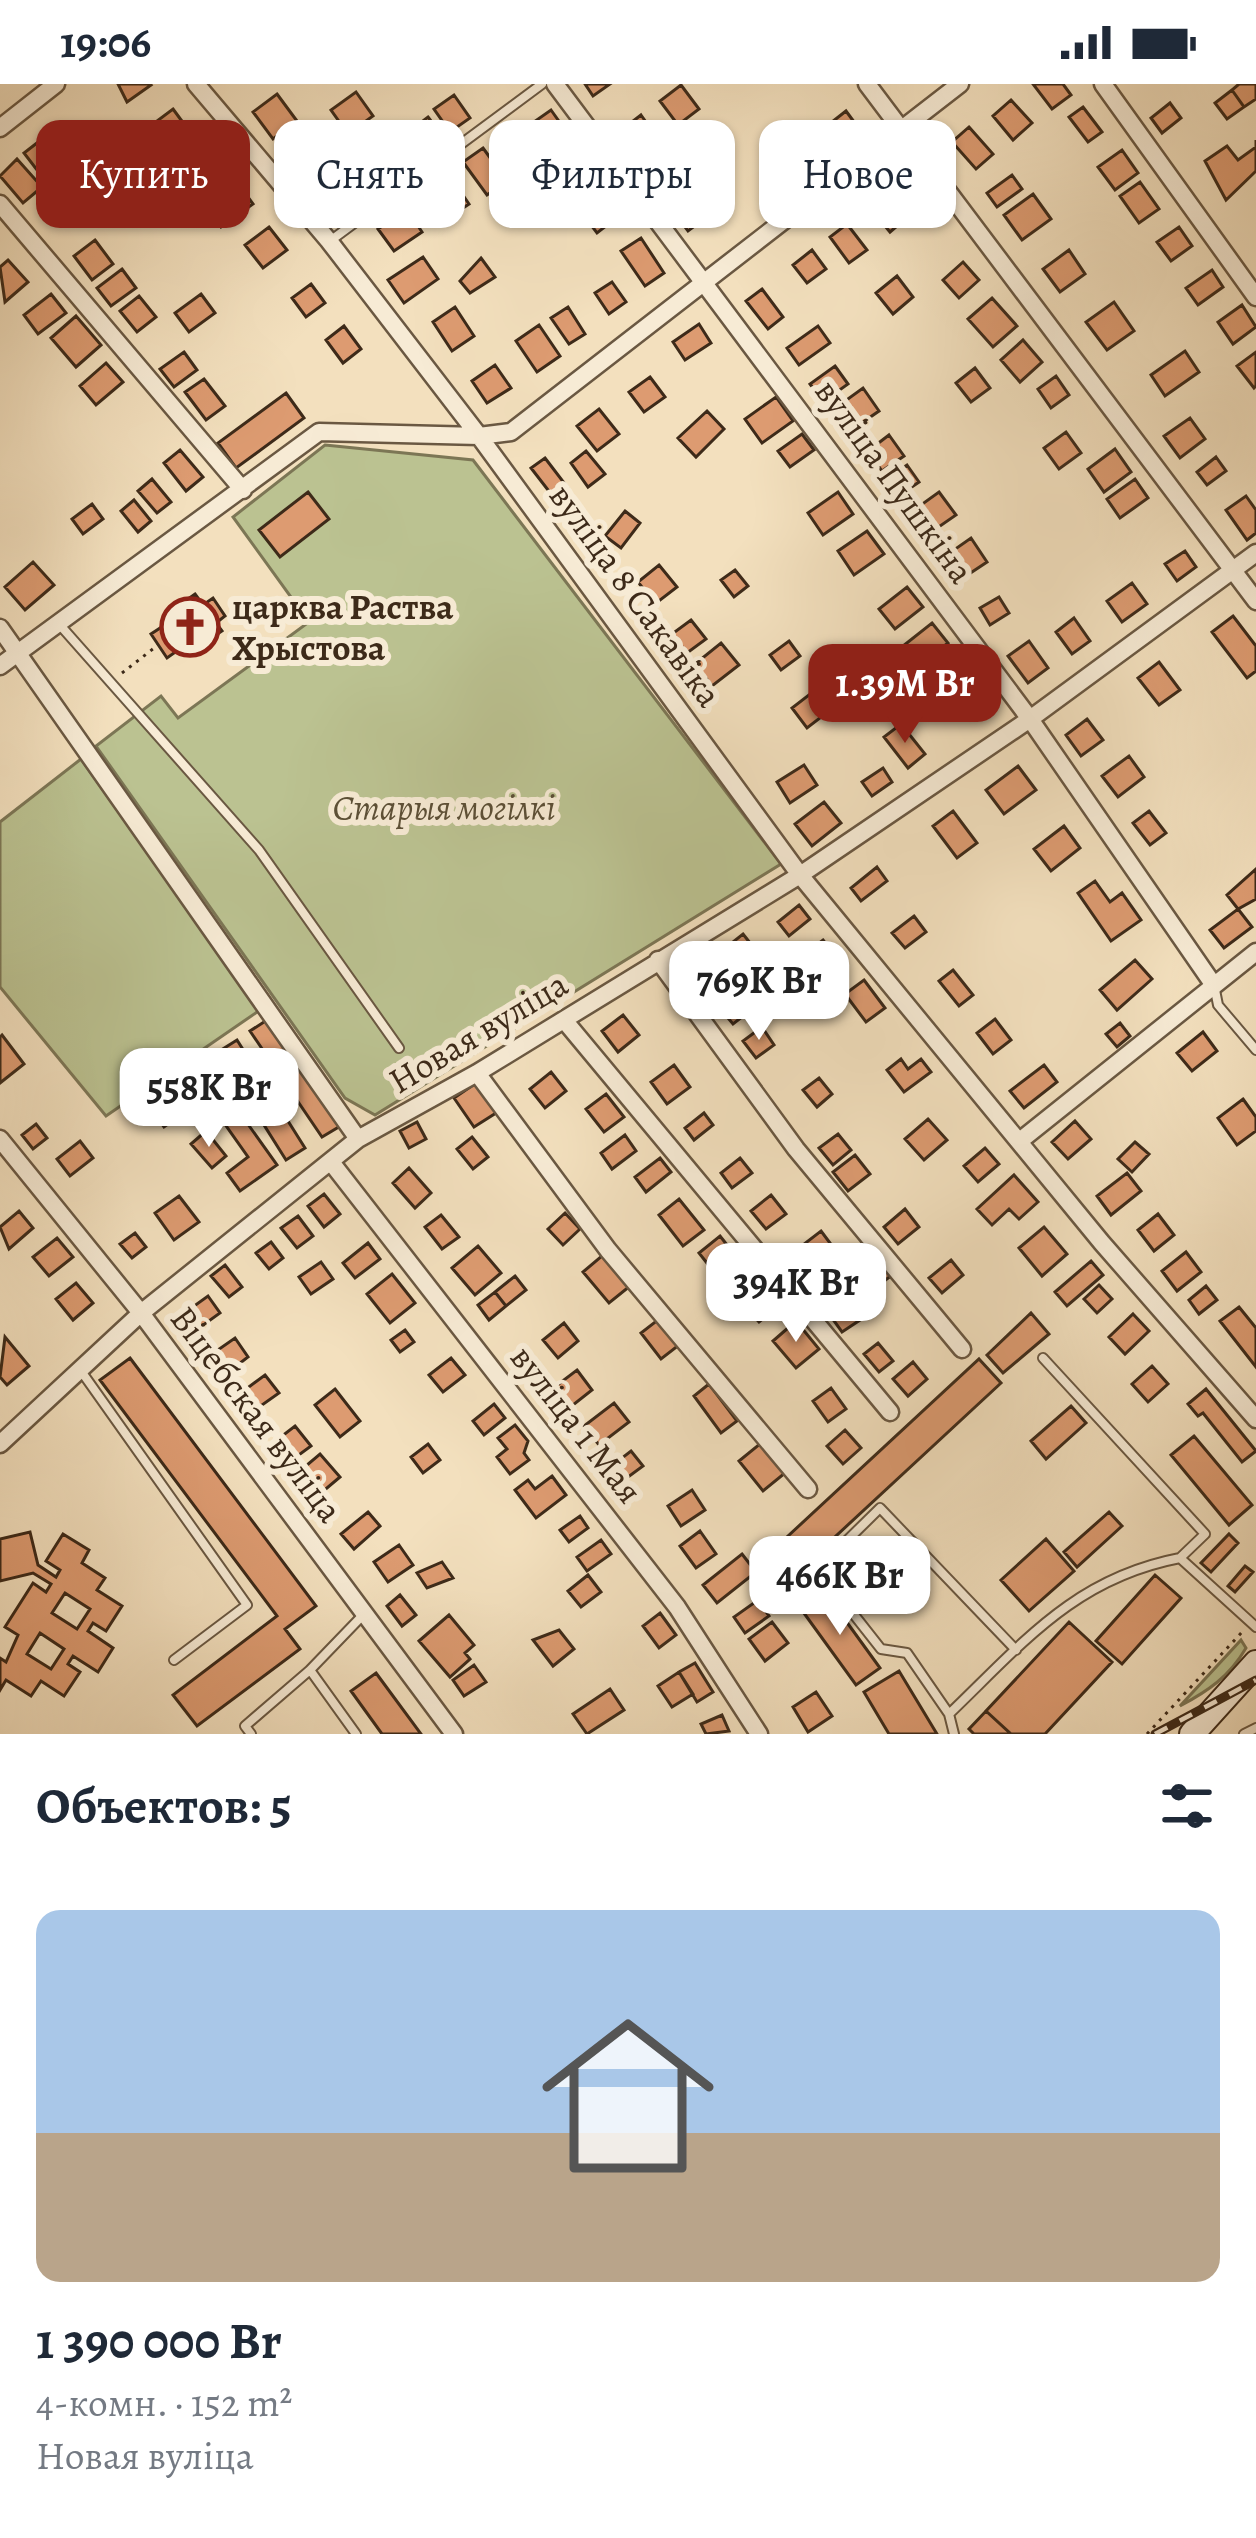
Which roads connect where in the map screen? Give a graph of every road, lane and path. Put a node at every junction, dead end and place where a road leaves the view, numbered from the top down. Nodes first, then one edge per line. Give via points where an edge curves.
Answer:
1 (56, 84) edge
2 (196, 84) edge
3 (542, 84) edge
4 (554, 84) edge
5 (867, 84) edge
6 (960, 84) edge
7 (1103, 84) edge
8 (894, 120) edge
9 (911, 120) edge
10 (0, 128) edge
11 (956, 203) edge
12 (0, 204) edge
13 (771, 228) edge
14 (329, 242) junction
15 (705, 279) junction
16 (1256, 297) edge
17 (479, 436) junction
18 (243, 490) junction
19 (1256, 553) edge
20 (1232, 570) junction
21 (1256, 601) edge
22 (58, 623) junction
23 (0, 628) edge
24 (158, 646) dead end
25 (20, 651) junction
26 (0, 666) edge
27 (114, 681) junction
28 (1030, 719) junction
29 (800, 875) junction
30 (1256, 952) edge
31 (658, 960) junction
32 (1214, 984) junction
33 (565, 1021) junction
34 (399, 1048) dead end
35 (1256, 1050) edge
36 (477, 1073) junction
37 (0, 1139) edge
38 (358, 1139) junction
39 (1021, 1140) junction
40 (331, 1162) junction
41 (141, 1313) junction
42 (962, 1349) dead end
43 (1043, 1358) dead end
44 (80, 1370) junction
45 (890, 1412) dead end
46 (1256, 1419) edge
47 (0, 1444) edge
48 (808, 1489) dead end
49 (1180, 1558) junction
50 (364, 1614) junction
51 (1253, 1625) edge
52 (1016, 1650) junction
53 (174, 1660) dead end
54 (1256, 1663) edge
55 (310, 1670) junction
56 (949, 1714) junction
57 (1256, 1728) edge
58 (251, 1734) edge
59 (356, 1734) edge
60 (454, 1734) edge
61 (759, 1734) edge
62 (954, 1734) edge
63 (1147, 1734) edge
64 (1192, 1734) edge
65 (1244, 1734) edge

1 - 10 street
2 - 14 street, вуліца 8 Сакавіка
3 - 14 lane
4 - 15 street, вуліца Пушкіна
5 - 8 street
6 - 9 street
7 - 16 street
11 - 20 street
12 - 18 street
13 - 15 street
14 - 17 street, вуліца 8 Сакавіка
15 - 17 street via 511,432
15 - 28 street, вуліца Пушкіна
17 - 18 street via 319,432
17 - 29 street, вуліца 8 Сакавіка
18 - 22 street
19 - 20 street, Новая вуліца
20 - 21 street
20 - 28 street, Новая вуліца
22 - 25 street
22 - 27 lane
23 - 25 street
24 - 27 path
25 - 26 street
25 - 38 street
27 - 34 lane via 259,850
28 - 29 street, Новая вуліца
28 - 32 street, вуліца Пушкіна
29 - 31 street, Новая вуліца
29 - 39 street, вуліца 8 Сакавіка
30 - 32 street
31 - 33 street, Новая вуліца
31 - 42 street via 796,1149
32 - 35 lane via 1217,1005
32 - 39 street
33 - 36 street, Новая вуліца
33 - 45 street
36 - 38 street, Новая вуліца
36 - 48 street via 608,1250
37 - 41 street, Віцебская вуліца
38 - 40 street, Новая вуліца
39 - 46 street, вуліца 8 Сакавіка
40 - 41 street, Новая вуліца
40 - 61 street, вуліца 1 Мая via 677,1606
41 - 44 street, Новая вуліца
41 - 50 street, Віцебская вуліца
43 - 49 lane via 1205,1534
44 - 47 street, Новая вуліца
44 - 53 lane via 247,1604
49 - 51 lane
49 - 52 lane via 1132,1567 1066,1602
50 - 55 lane
50 - 60 street, Віцебская вуліца
51 - 63 path
52 - 56 lane
52 - 56 lane via 880,1508 818,1569 881,1649 907,1653
54 - 64 main road
55 - 58 lane via 245,1726
55 - 59 lane
56 - 62 lane
57 - 65 lane

